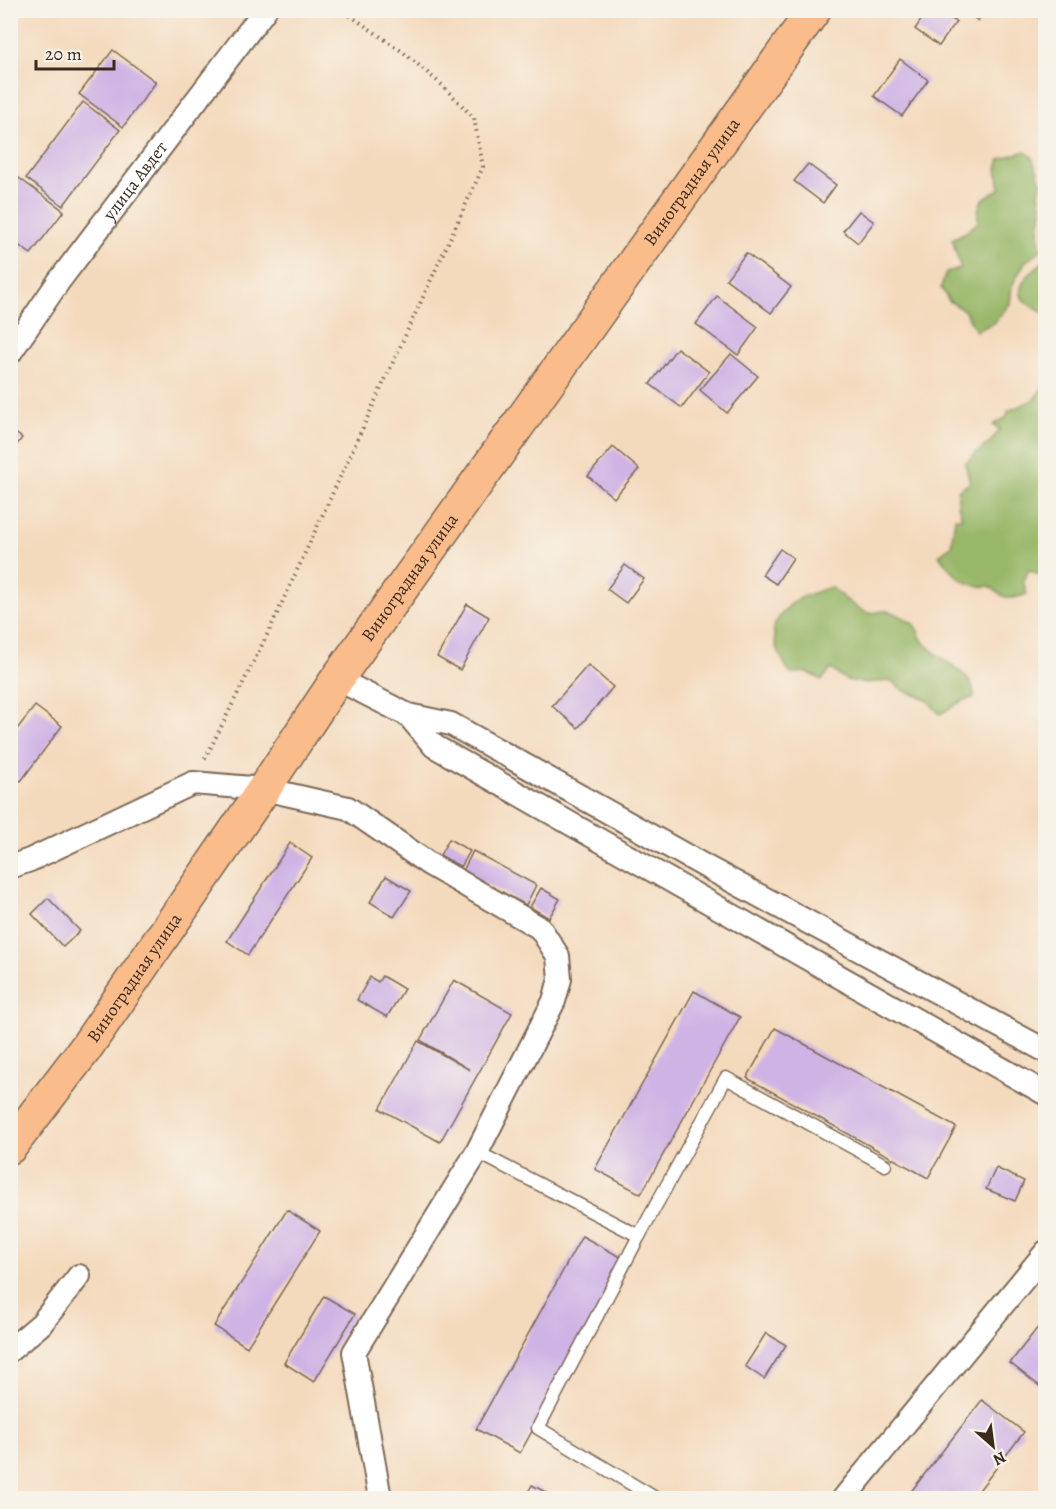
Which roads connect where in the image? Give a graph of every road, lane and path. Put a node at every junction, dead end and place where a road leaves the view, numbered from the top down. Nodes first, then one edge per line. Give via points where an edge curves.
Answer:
1 (265, 10) edge
2 (342, 10) edge
3 (814, 10) edge
4 (10, 353) edge
5 (338, 679) junction
6 (408, 715) junction
7 (193, 783) junction
8 (264, 789) junction
9 (10, 867) edge
10 (1046, 1051) edge
11 (1046, 1094) edge
12 (10, 1147) edge
13 (477, 1152) junction
14 (885, 1165) dead end
15 (639, 1236) junction
16 (1046, 1252) edge
17 (79, 1276) dead end
18 (10, 1350) edge
19 (380, 1498) edge
20 (655, 1498) edge
21 (844, 1498) edge

1 - 4 street, улица Авдет via 59,281
2 - 7 path via 403,52 474,118 483,167 270,629
3 - 5 main road, Виноградная улица
5 - 6 street
5 - 8 main road, Виноградная улица
6 - 10 street via 451,724
6 - 11 street via 434,746
7 - 8 street
7 - 9 street
8 - 12 main road, Виноградная улица via 85,1049
8 - 13 street via 348,808 429,864 540,928 558,956 560,979 554,1001
13 - 15 lane
13 - 19 street via 354,1352
14 - 15 lane via 726,1078
15 - 20 lane via 537,1428
16 - 21 street
17 - 18 street via 41,1324

